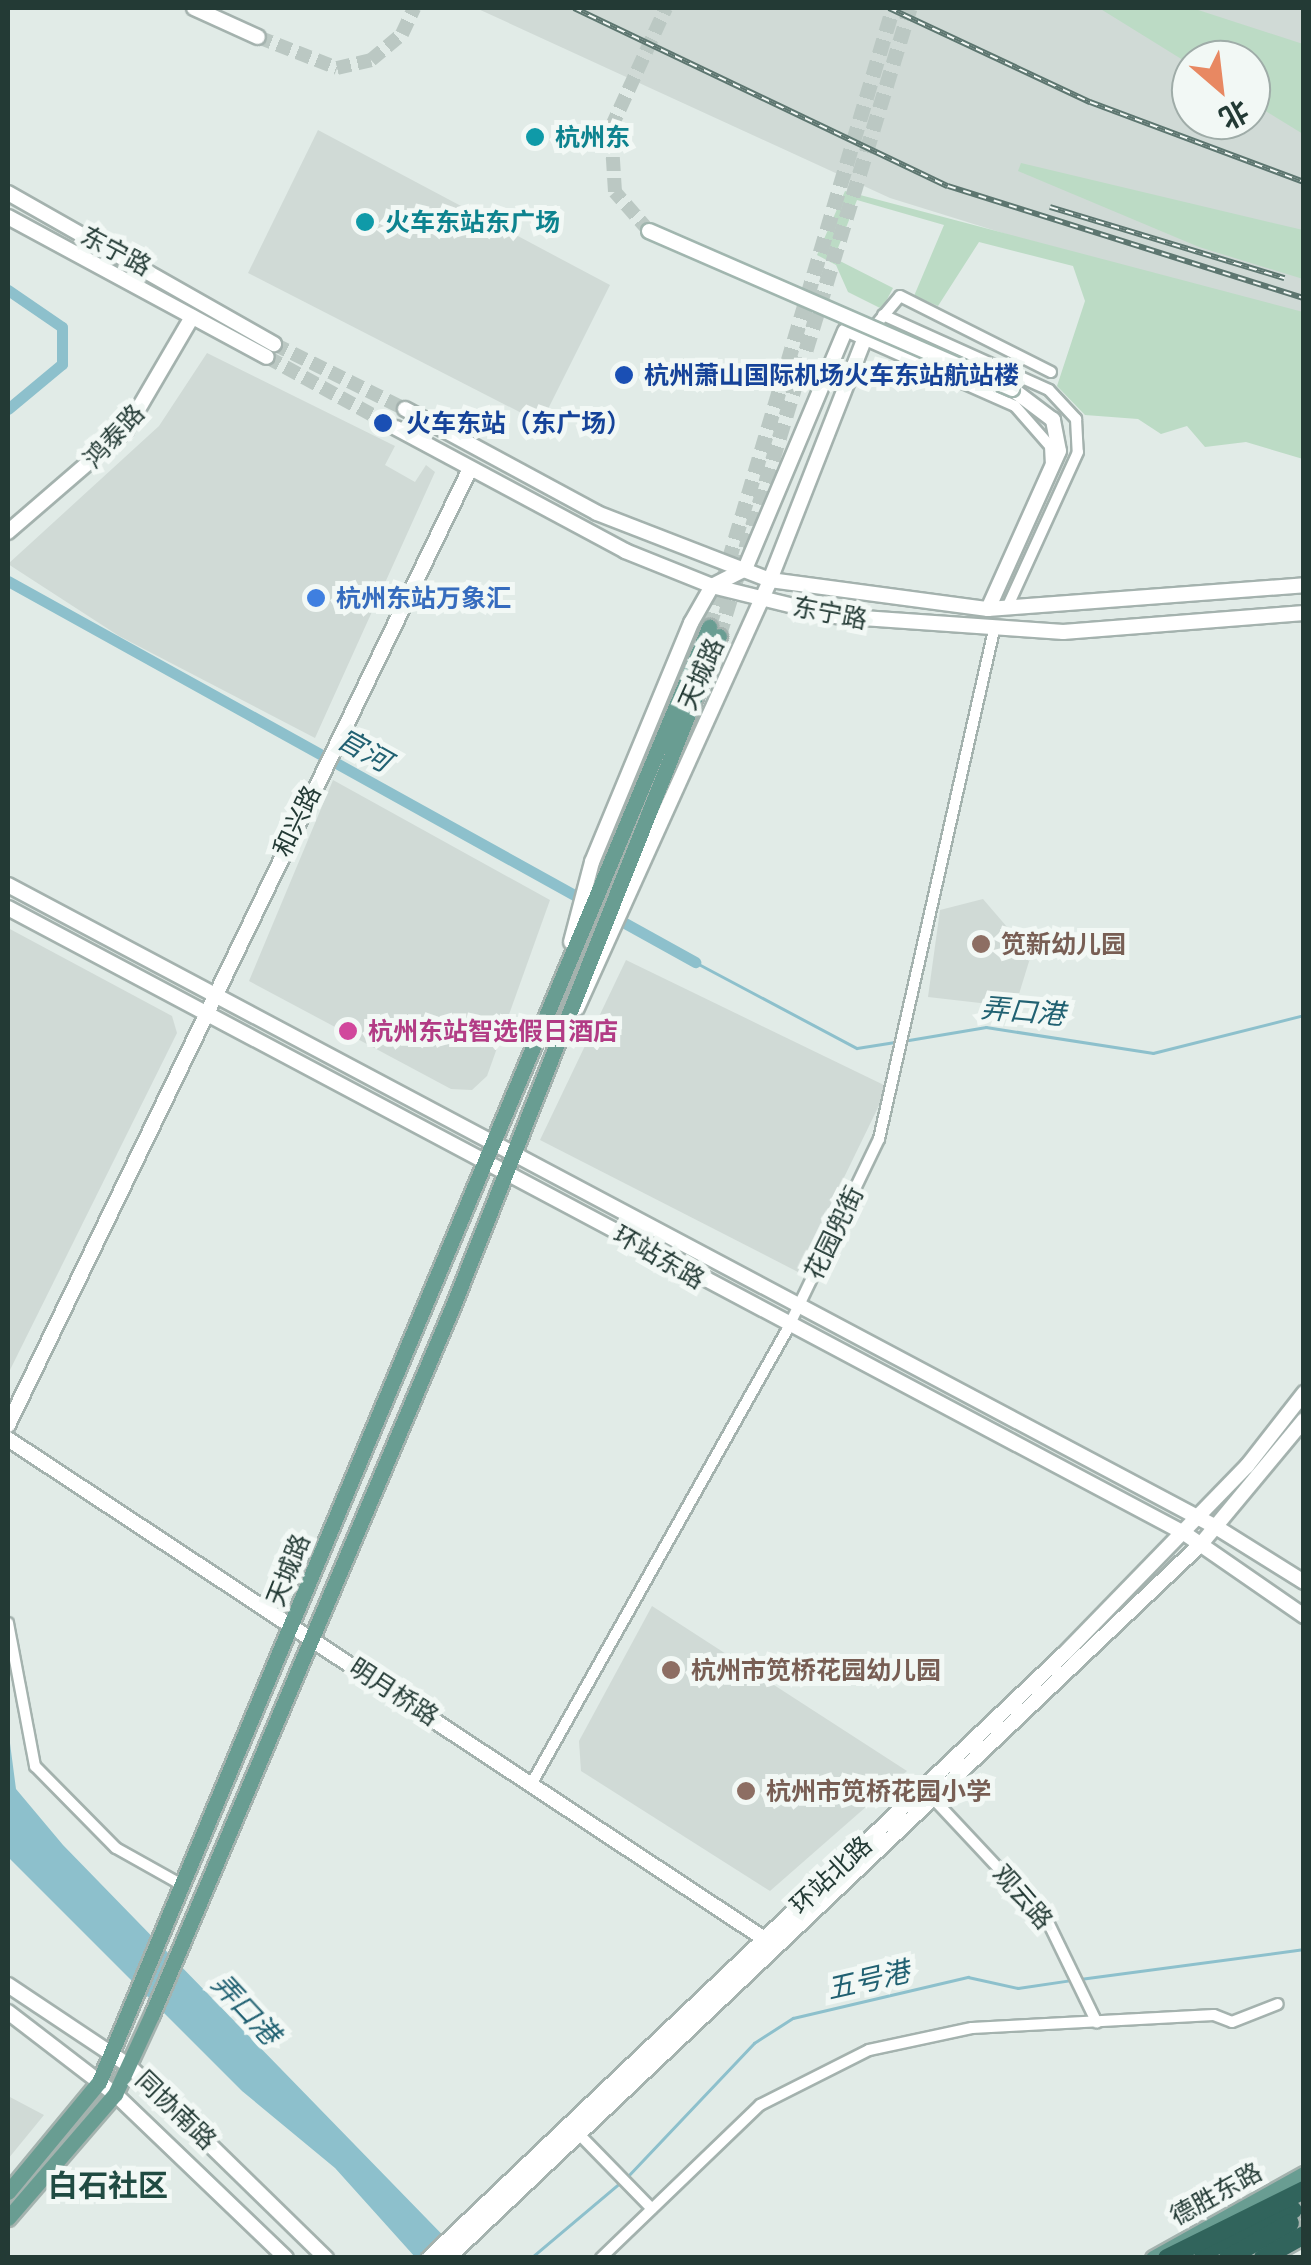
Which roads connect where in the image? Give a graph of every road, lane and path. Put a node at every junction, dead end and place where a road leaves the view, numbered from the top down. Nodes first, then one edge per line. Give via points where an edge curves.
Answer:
1 (194, 8) edge
2 (258, 37) tunnel mouth
3 (8, 193) edge
4 (8, 217) edge
5 (649, 231) tunnel mouth
6 (883, 316) junction
7 (192, 317) junction
8 (845, 331) joint
9 (865, 338) junction
10 (1052, 372) dead end
11 (406, 409) tunnel mouth
12 (396, 428) tunnel mouth
13 (470, 469) junction
14 (1051, 473) junction
15 (8, 532) edge
16 (745, 569) junction
17 (770, 580) junction
18 (1304, 585) edge
19 (712, 586) junction
20 (761, 599) junction
21 (1007, 608) junction
22 (988, 609) junction
23 (1304, 613) edge
24 (994, 630) junction
25 (595, 878) junction
26 (8, 885) edge
27 (625, 896) junction
28 (8, 908) edge
29 (571, 942) junction
30 (214, 991) junction
31 (206, 1013) junction
32 (491, 1138) junction
33 (512, 1149) junction
34 (482, 1164) junction
35 (508, 1171) junction
36 (797, 1308) junction
37 (787, 1330) junction
38 (1304, 1393) edge
39 (1304, 1420) edge
40 (8, 1424) edge
41 (8, 1439) edge
42 (1199, 1518) junction
43 (1216, 1527) junction
44 (1184, 1533) junction
45 (1201, 1544) junction
46 (1304, 1582) edge
47 (1304, 1616) edge
48 (8, 1623) edge
49 (291, 1628) junction
50 (9, 1637) edge
51 (310, 1638) junction
52 (532, 1782) junction
53 (927, 1793) junction
54 (184, 1886) junction
55 (765, 1938) junction
56 (778, 1948) junction
57 (8, 1986) edge
58 (1278, 2004) dead end
59 (8, 2012) edge
60 (1097, 2023) junction
61 (112, 2053) junction
62 (128, 2065) junction
63 (99, 2082) junction
64 (115, 2094) junction
65 (579, 2134) junction
66 (1304, 2174) edge
67 (1304, 2190) edge
68 (8, 2192) edge
69 (652, 2209) junction
70 (1300, 2210) edge
71 (8, 2218) edge
72 (463, 2234) junction
73 (1304, 2239) edge
74 (1200, 2256) edge
75 (286, 2258) edge
76 (326, 2258) edge
77 (428, 2258) edge
78 (448, 2258) edge
79 (601, 2258) edge
80 (1153, 2258) edge
81 (1167, 2258) edge
82 (1228, 2258) edge
83 (1262, 2258) edge
84 (1278, 2258) edge

1 - 2 main road
3 - 7 main road, 东宁路 via 270,350
4 - 7 main road, 东宁路
5 - 14 main road, bridge via 1012,389 1053,420 1059,451
6 - 9 street
6 - 10 street via 900,296
6 - 21 street via 1048,390 1076,419 1078,452
7 - 15 main road, 鸿泰路 via 126,430
8 - 9 street
8 - 16 main road
9 - 14 street via 1015,406 1050,446
9 - 17 main road, 天城路
11 - 16 main road, 东宁路 via 597,513
12 - 13 main road, 东宁路
13 - 19 main road, 东宁路
13 - 30 main road, 和兴路
14 - 22 main road
16 - 17 main road, 东宁路
16 - 19 main road
17 - 20 main road, 天城路
17 - 22 main road, 东宁路
18 - 21 main road, 东宁路
19 - 20 main road, 东宁路
19 - 25 main road, 天城路
20 - 24 main road, 东宁路 via 922,628
20 - 27 main road, 天城路
21 - 22 main road, 东宁路
23 - 24 main road, 东宁路
24 - 36 street, 花园兜街 via 896,1082 872,1155
25 - 27 main road, 天城路 via 714,632
25 - 29 main road, 天城路
25 - 29 main road, 天城路 via 580,898
26 - 30 main road, 环站东路
27 - 33 main road, 天城路
28 - 31 main road, 环站东路
29 - 32 main road, 天城路
30 - 31 main road, 和兴路
30 - 32 main road, 环站东路
31 - 34 main road, 环站东路
31 - 40 main road, 和兴路
32 - 33 main road, 环站东路
32 - 34 main road, 天城路
33 - 35 main road, 天城路
33 - 36 main road, 环站东路
34 - 35 main road, 环站东路
34 - 49 main road, 天城路
35 - 37 main road, 环站东路
35 - 51 main road, 天城路
36 - 37 street, 花园兜街
36 - 42 main road, 环站东路
37 - 44 main road, 环站东路
37 - 52 street, 花园兜街
38 - 42 main road, 环站北路
39 - 43 main road, 环站北路
41 - 49 main road, 明月桥路
42 - 43 main road, 环站东路
42 - 44 main road, 环站北路
43 - 45 main road, 环站北路
43 - 46 main road, 环站东路
44 - 45 main road, 环站东路
44 - 53 main road, 环站北路
45 - 47 main road, 环站东路
45 - 53 main road, 环站北路
48 - 50 street
49 - 51 main road, 明月桥路
49 - 54 main road, 天城路
50 - 54 street via 35,1766 116,1848
51 - 52 main road, 明月桥路
51 - 62 main road, 天城路
52 - 55 main road, 明月桥路
53 - 55 main road, 环站北路
53 - 56 main road, 环站北路
53 - 60 street, 观云路 via 1064,1948
54 - 61 main road, 天城路
55 - 56 main road, 明月桥路
55 - 65 main road, 环站北路
56 - 65 main road, 环站北路
57 - 61 main road, 同协南路
58 - 60 street via 1232,2022 1214,2015
59 - 63 main road, 同协南路
60 - 69 street via 972,2028 869,2050 760,2105
61 - 62 main road, 同协南路
61 - 63 main road, 天城路
62 - 64 main road, 天城路
62 - 76 main road, 同协南路
63 - 64 main road, 同协南路
63 - 68 main road, 天城路
64 - 71 main road, 天城路
64 - 75 main road, 同协南路
65 - 69 street
65 - 72 main road, 环站北路
66 - 80 main road, 德胜东路
67 - 81 highway
69 - 79 street
70 - 74 highway
70 - 82 highway
72 - 77 main road, 环站北路
72 - 78 main road, 环站北路
73 - 83 highway
73 - 84 highway

